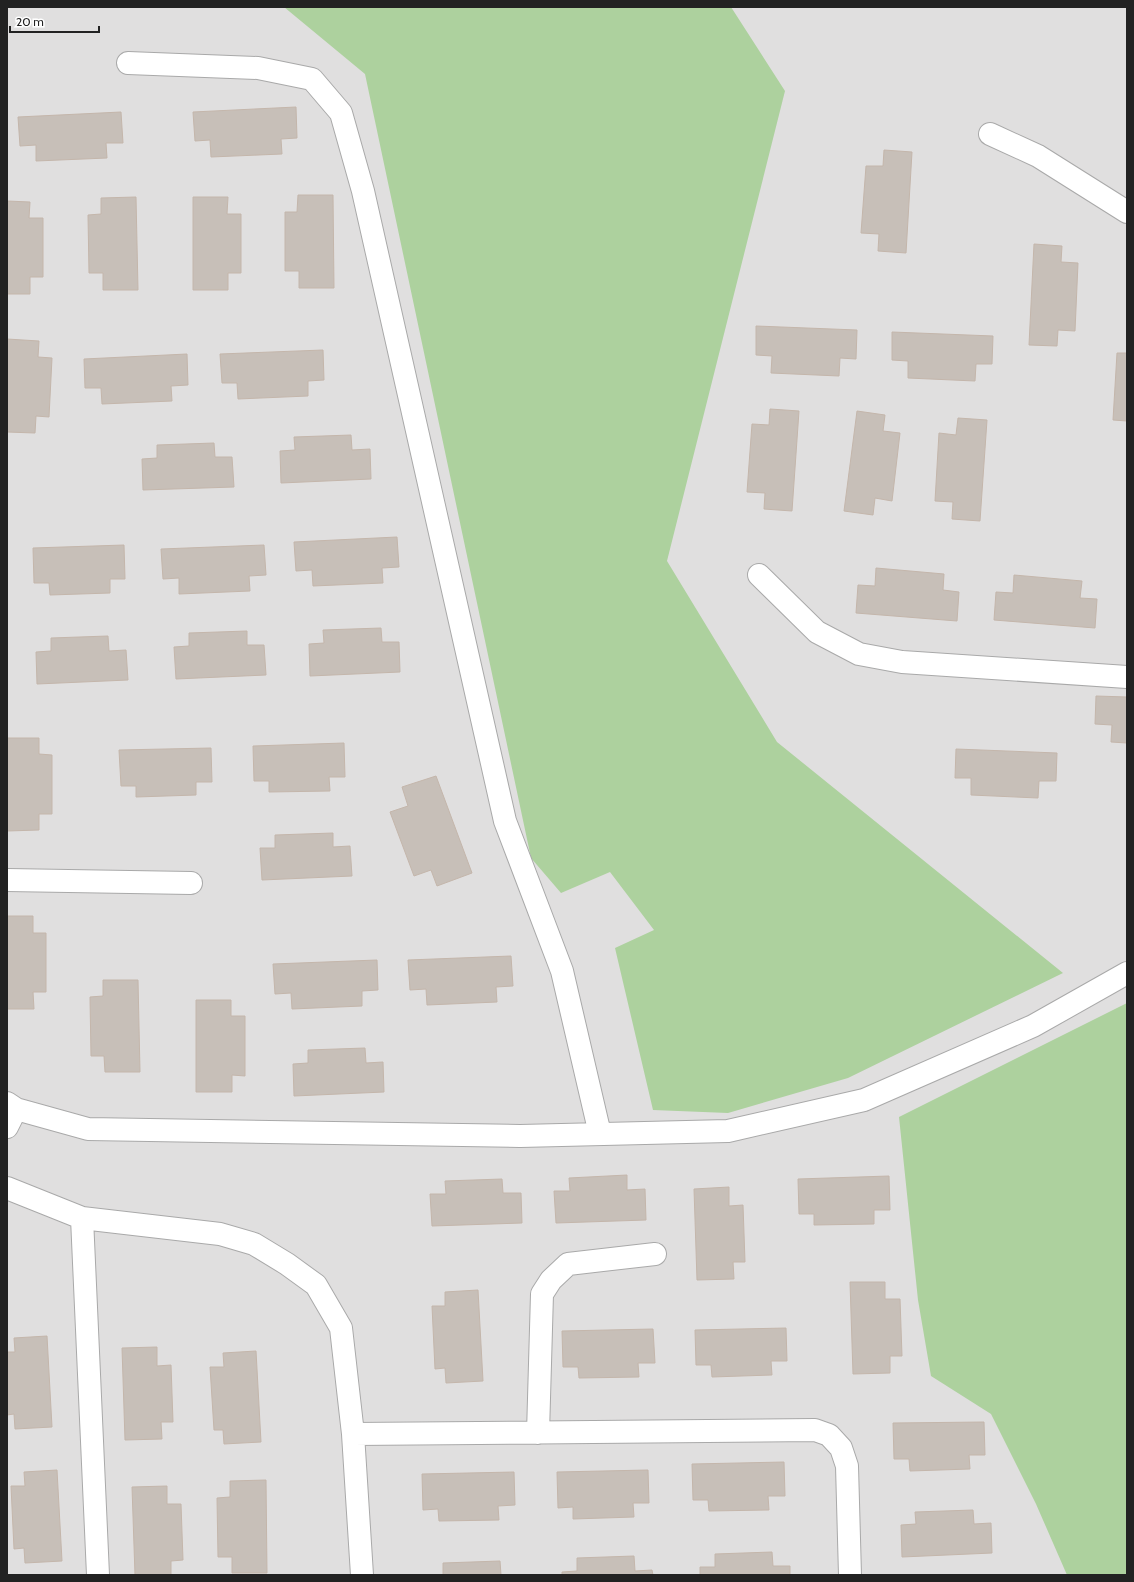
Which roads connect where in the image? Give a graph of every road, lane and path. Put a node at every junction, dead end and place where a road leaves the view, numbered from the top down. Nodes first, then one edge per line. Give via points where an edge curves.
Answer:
1 (128, 63) dead end
2 (990, 134) dead end
3 (1127, 212) edge
4 (759, 575) dead end
5 (1127, 677) edge
6 (7, 880) edge
7 (192, 883) dead end
8 (1127, 973) edge
9 (10, 1113) edge
10 (600, 1134) junction
11 (7, 1188) edge
12 (82, 1218) junction
13 (655, 1254) dead end
14 (538, 1433) junction
15 (353, 1434) junction
16 (98, 1575) edge
17 (362, 1575) edge
18 (850, 1575) edge

1 - 10 street via 258,68 312,79 341,113 363,191 505,821 562,971
2 - 3 street via 1038,156
4 - 5 street via 817,632 859,654 902,662
6 - 7 street
8 - 10 street via 1033,1026 864,1100 728,1131
9 - 10 street via 88,1129 520,1136
11 - 12 street
12 - 15 street via 220,1234 254,1244 316,1285 341,1328
12 - 16 street
13 - 14 street via 568,1264 551,1280 542,1294
14 - 15 street
14 - 18 street via 815,1430 829,1435 841,1448 847,1466
15 - 17 street

